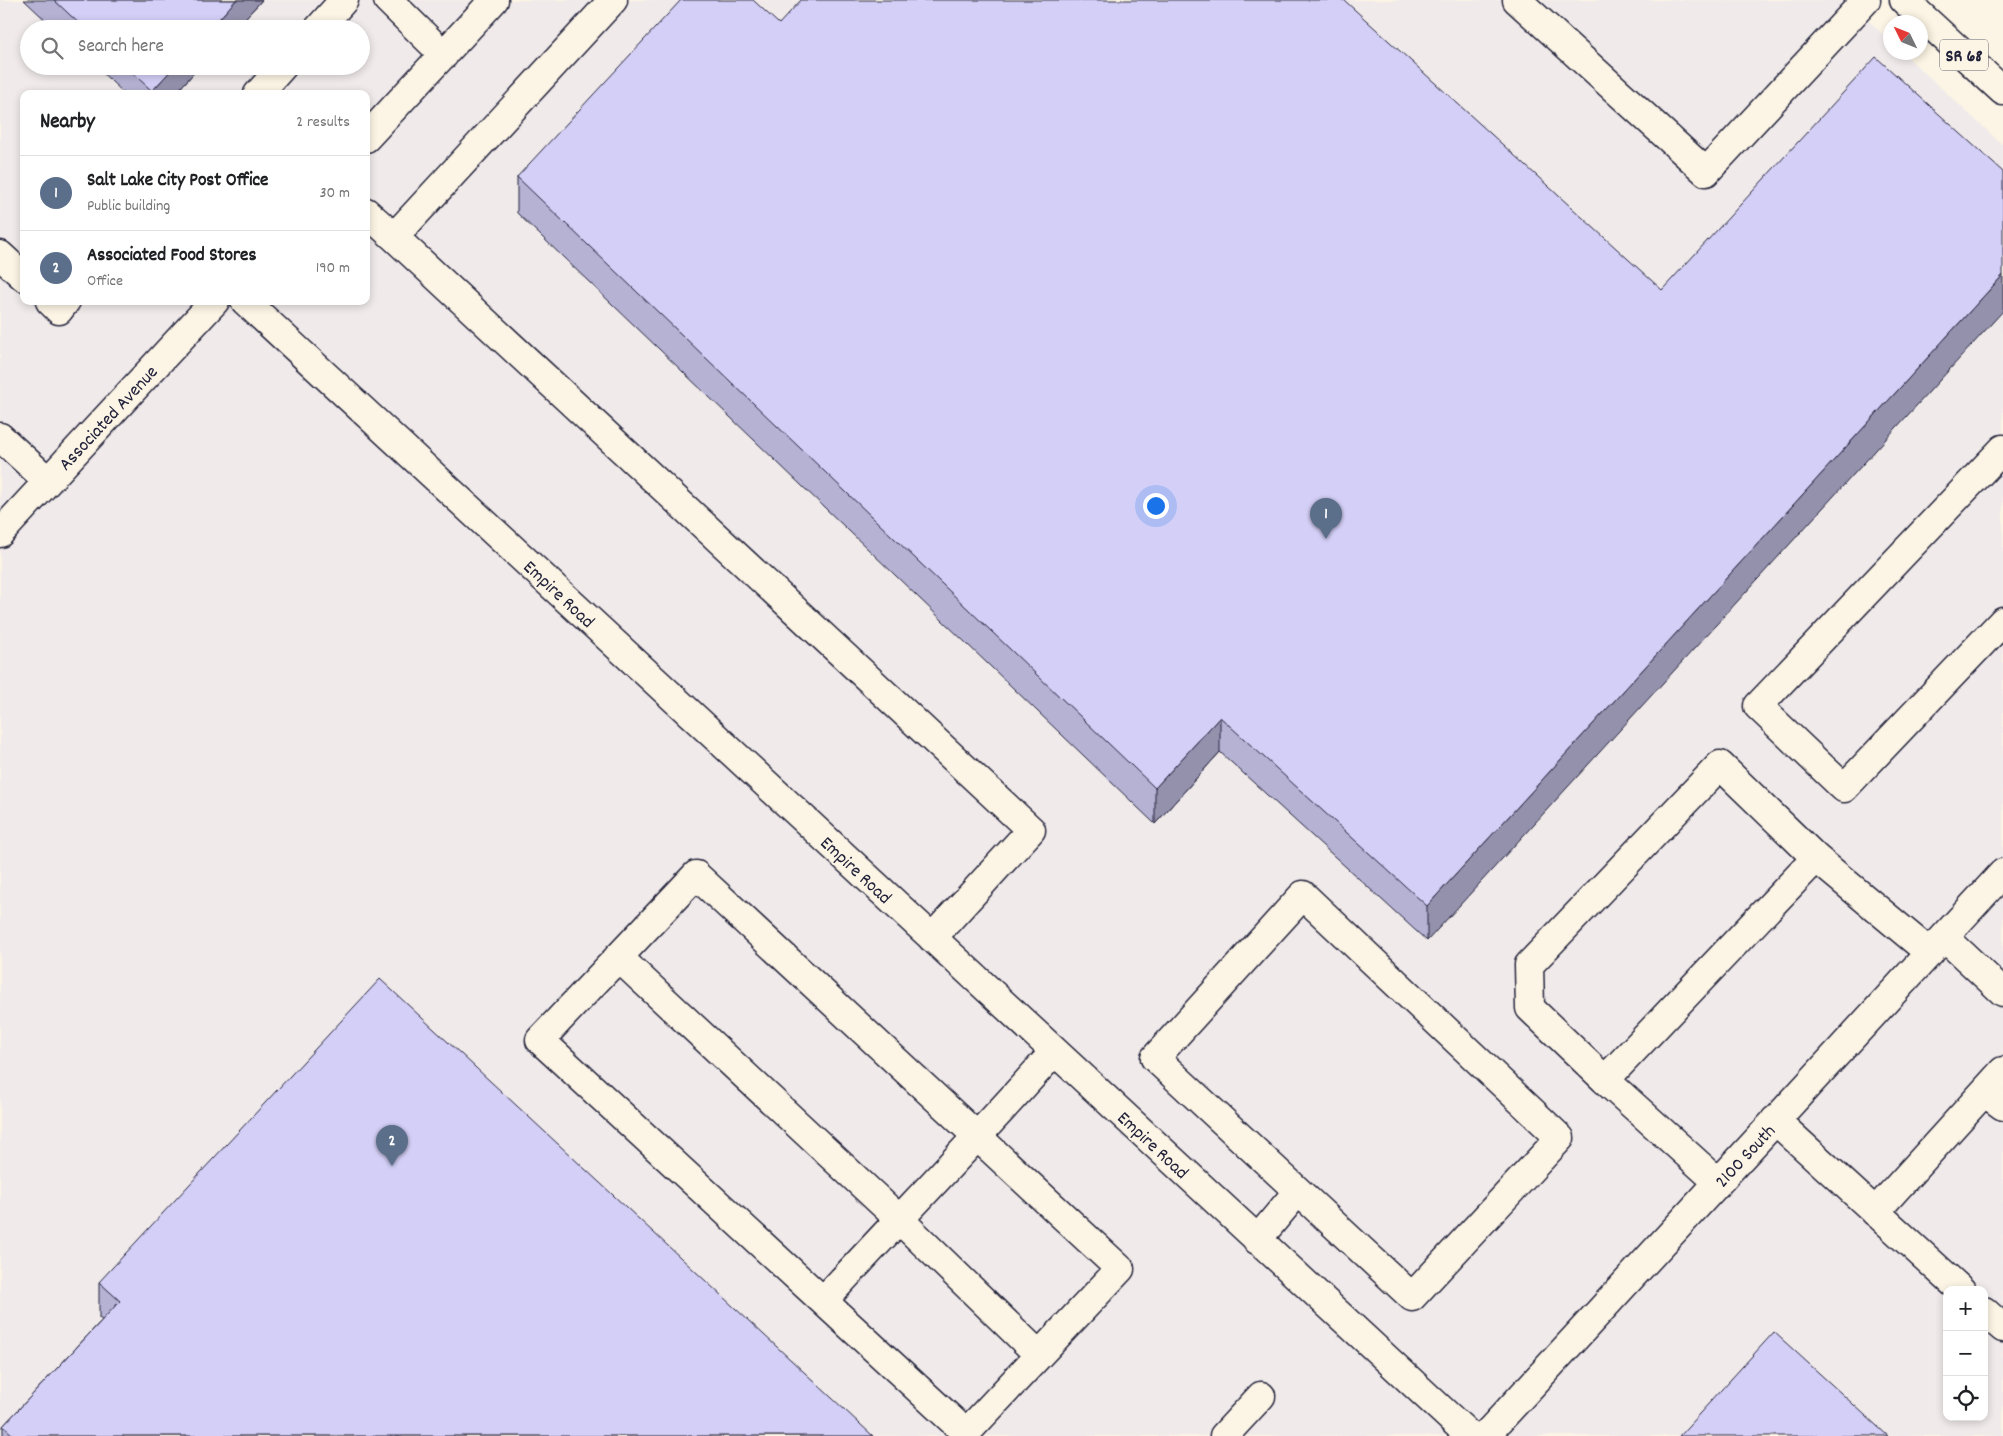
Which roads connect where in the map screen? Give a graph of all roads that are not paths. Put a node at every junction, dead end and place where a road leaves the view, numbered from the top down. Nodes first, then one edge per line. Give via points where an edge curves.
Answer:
1 (344, 0) edge
2 (388, 0) edge
3 (494, 0) edge
4 (613, 0) edge
5 (1517, 0) edge
6 (1866, 0) edge
7 (1904, 0) edge
8 (326, 20) edge
9 (444, 54) junction
10 (275, 75) edge
11 (262, 90) edge
12 (2003, 91) edge
13 (370, 134) edge
14 (370, 216) edge
15 (394, 237) junction
16 (0, 255) edge
17 (20, 273) edge
18 (54, 305) edge
19 (63, 305) edge
20 (210, 305) edge
21 (249, 305) edge
22 (0, 437) edge
23 (2003, 450) edge
24 (48, 481) junction
25 (0, 532) edge
26 (2003, 620) edge
27 (1816, 858) junction
28 (2003, 873) edge
29 (932, 938) junction
30 (1937, 945) junction
31 (618, 957) junction
32 (2003, 992) edge
33 (1054, 1052) junction
34 (2003, 1071) edge
35 (1605, 1080) junction
36 (1994, 1099) edge
37 (1775, 1120) junction
38 (977, 1136) junction
39 (1718, 1182) junction
40 (1298, 1191) junction
41 (1875, 1212) junction
42 (899, 1220) junction
43 (1258, 1240) junction
44 (1957, 1286) edge
45 (823, 1301) junction
46 (1988, 1315) edge
47 (2003, 1328) edge
48 (1039, 1355) junction
49 (1261, 1396) dead end
50 (1224, 1436) edge
51 (1470, 1436) edge
52 (1485, 1436) edge

1 - 8 street
2 - 9 street
3 - 9 street
4 - 15 street
5 - 6 street via 1706,172
7 - 12 street, SR 68
9 - 13 street
10 - 11 street
14 - 15 street
15 - 29 street via 1032,830
16 - 17 street
18 - 19 street via 59,310
20 - 24 street, Associated Avenue
21 - 29 street, Empire Road
22 - 24 street
23 - 26 street via 1758,706 1844,788
24 - 25 street, Associated Avenue
27 - 30 street
27 - 35 street
27 - 35 street via 1720,765 1529,965 1530,1008
28 - 30 street, 2100 South
29 - 33 street, Empire Road
30 - 32 street
30 - 37 street, 2100 South
31 - 38 street via 696,875
31 - 42 street
31 - 45 street via 540,1040
33 - 38 street
33 - 43 street, Empire Road
34 - 36 street
35 - 39 street
36 - 41 street
37 - 39 street, 2100 South
37 - 41 street
38 - 42 street
38 - 48 street via 1120,1269
39 - 52 street, 2100 South
40 - 40 street via 1155,1058 1303,895 1560,1138 1412,1297
40 - 43 street
41 - 44 street
42 - 45 street
42 - 48 street
43 - 51 street, Empire Road
45 - 48 street via 966,1433
46 - 47 street
49 - 50 street

